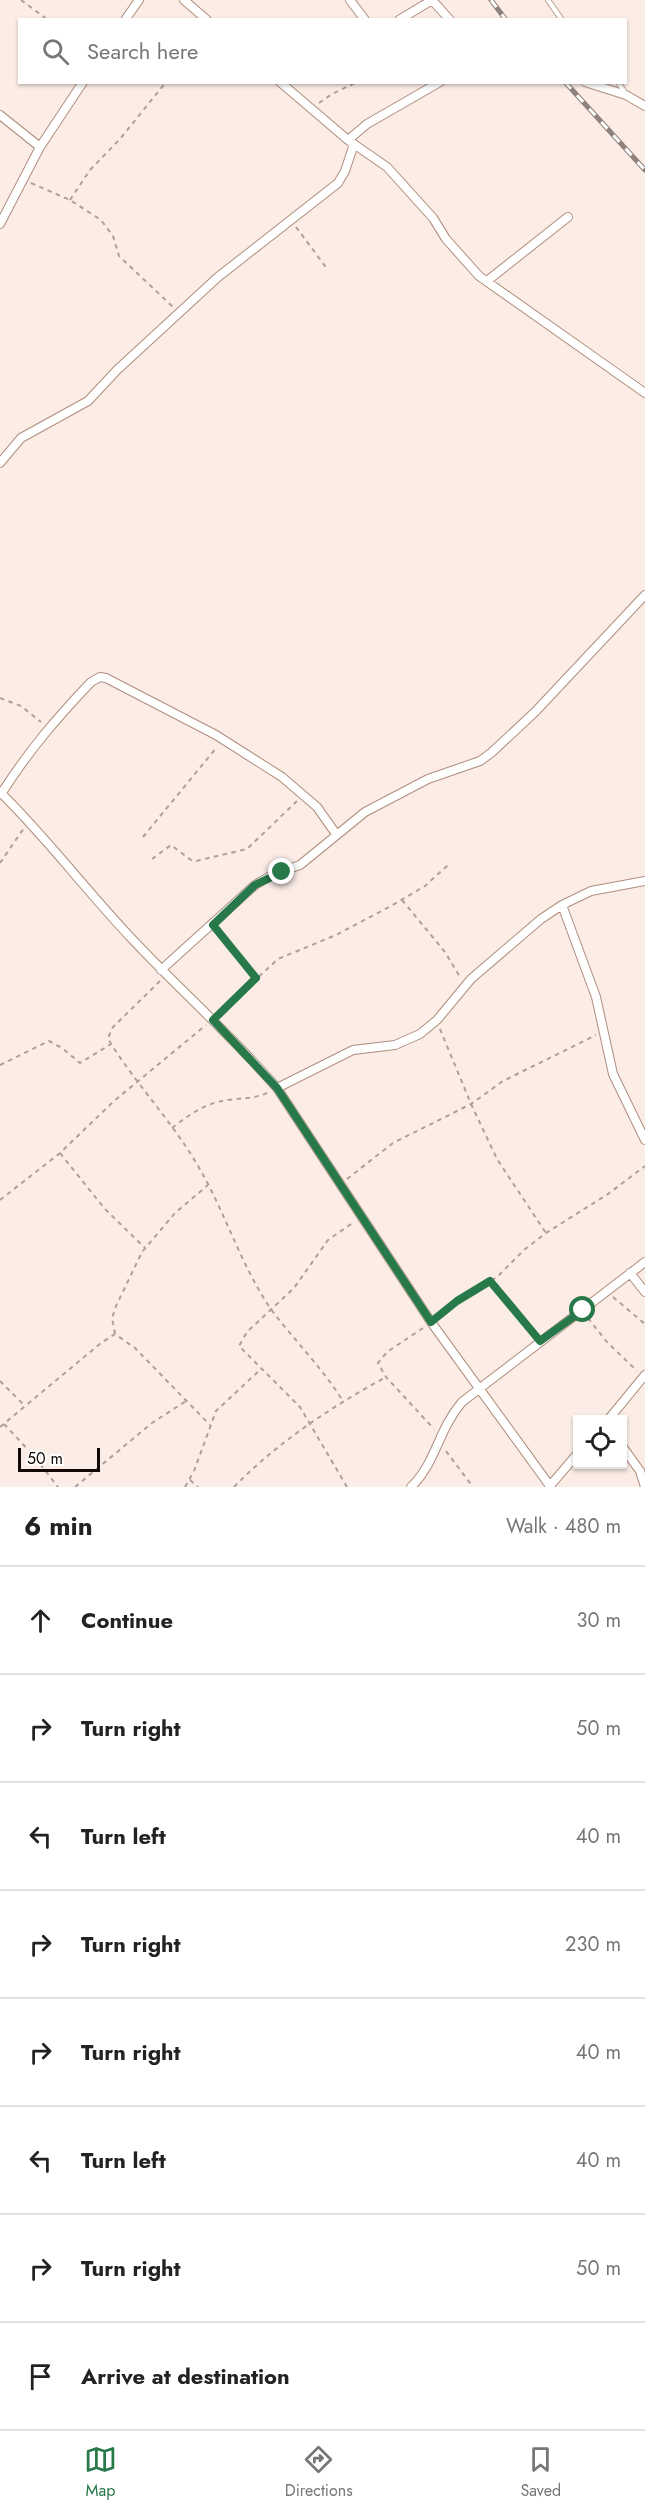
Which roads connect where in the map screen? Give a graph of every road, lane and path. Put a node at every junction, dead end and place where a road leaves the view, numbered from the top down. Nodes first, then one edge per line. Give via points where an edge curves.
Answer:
1 (21, 0) edge
2 (139, 0) edge
3 (184, 0) edge
4 (350, 0) edge
5 (432, 0) edge
6 (548, 0) edge
7 (45, 18) edge
8 (126, 18) edge
9 (205, 18) edge
10 (364, 18) edge
11 (402, 18) edge
12 (448, 18) edge
13 (561, 18) edge
14 (81, 84) edge
15 (164, 84) edge
16 (282, 84) edge
17 (353, 84) edge
18 (437, 84) edge
19 (591, 84) edge
20 (619, 84) edge
21 (626, 95) junction
22 (645, 106) edge
23 (313, 109) junction
24 (0, 116) edge
25 (351, 142) junction
26 (40, 147) junction
27 (23, 180) junction
28 (70, 200) junction
29 (568, 217) dead end
30 (291, 220) junction
31 (0, 224) edge
32 (328, 270) dead end
33 (487, 281) junction
34 (179, 314) junction
35 (645, 393) edge
36 (0, 463) edge
37 (645, 595) edge
38 (0, 698) edge
39 (48, 727) junction
40 (223, 739) junction
41 (1, 793) edge
42 (303, 794) junction
43 (29, 822) junction
44 (336, 834) junction
45 (143, 837) dead end
46 (152, 859) dead end
47 (0, 863) edge
48 (448, 865) dead end
49 (645, 881) edge
50 (402, 900) junction
51 (562, 905) junction
52 (213, 925) junction
53 (164, 972) junction
54 (256, 978) junction
55 (465, 986) junction
56 (213, 1020) junction
57 (437, 1020) junction
58 (603, 1031) junction
59 (111, 1044) junction
60 (0, 1065) edge
61 (136, 1083) junction
62 (277, 1088) junction
63 (471, 1104) junction
64 (172, 1128) junction
65 (645, 1140) edge
66 (60, 1153) junction
67 (645, 1166) edge
68 (208, 1184) junction
69 (340, 1186) junction
70 (0, 1200) edge
71 (361, 1217) junction
72 (546, 1233) junction
73 (145, 1248) junction
74 (645, 1262) edge
75 (630, 1273) junction
76 (490, 1281) junction
77 (607, 1292) junction
78 (645, 1292) edge
79 (583, 1310) junction
80 (272, 1311) junction
81 (431, 1322) junction
82 (645, 1323) edge
83 (115, 1334) junction
84 (540, 1341) junction
85 (262, 1368) junction
86 (644, 1376) edge
87 (386, 1377) junction
88 (0, 1381) edge
89 (478, 1388) junction
90 (187, 1400) junction
91 (343, 1401) junction
92 (25, 1406) junction
93 (611, 1415) edge
94 (4, 1424) junction
95 (309, 1424) junction
96 (210, 1425) junction
97 (0, 1427) edge
98 (438, 1439) junction
99 (627, 1453) edge
100 (573, 1459) edge
101 (190, 1480) junction
102 (58, 1487) edge
103 (75, 1487) edge
104 (185, 1487) edge
105 (198, 1487) edge
106 (234, 1487) edge
107 (347, 1487) edge
108 (411, 1487) edge
109 (473, 1487) edge
110 (549, 1487) edge
111 (645, 1487) edge

1 - 7 path
2 - 8 street
3 - 9 street
4 - 10 street
5 - 11 street
5 - 12 street
6 - 13 lane
14 - 26 street
15 - 28 path via 90,170
16 - 23 street
17 - 23 path
18 - 25 street via 367,124
19 - 21 street
20 - 21 lane
21 - 22 street
23 - 25 street
24 - 26 street
25 - 30 street via 345,171 338,183
25 - 33 street via 387,167 433,218 462,258
26 - 27 street
27 - 28 path
27 - 31 street
28 - 34 path via 101,220 113,236 119,256
29 - 33 street
30 - 32 path
30 - 34 street via 234,263
33 - 35 street
34 - 36 street via 88,401 21,438
37 - 44 street via 491,753 388,798
38 - 39 path via 21,706
39 - 40 street via 100,677 145,696
39 - 41 street
40 - 42 street
40 - 45 path
41 - 43 street
42 - 44 street
42 - 46 path via 247,849 196,861 171,844
43 - 47 path
43 - 53 street
44 - 52 street via 300,865 255,885
48 - 50 path
49 - 51 street via 591,891
50 - 54 path via 336,935 286,954
50 - 55 path via 445,952
51 - 55 street
51 - 58 street via 596,997
52 - 53 street
52 - 54 path
53 - 56 street
53 - 59 path via 113,1027 108,1038
54 - 56 path
55 - 57 street
56 - 61 path
56 - 62 street
57 - 62 street via 405,1042 353,1050
57 - 63 path
58 - 63 path via 503,1081
58 - 65 street via 613,1074
59 - 60 path via 80,1064 50,1041
59 - 61 path
61 - 64 path
61 - 66 path
62 - 64 path via 259,1097 224,1100 203,1107
62 - 69 street
63 - 69 path via 393,1143
63 - 72 path via 497,1159
64 - 68 path
66 - 70 path
66 - 73 path via 105,1209
67 - 72 path
68 - 73 path via 175,1213
68 - 80 path via 250,1275
69 - 71 street
71 - 80 path via 328,1240 294,1288
71 - 81 street
72 - 76 path
73 - 83 path via 116,1306 112,1318
74 - 75 street
75 - 77 street
75 - 78 street
76 - 81 path
76 - 84 path
77 - 79 street
77 - 82 path
79 - 84 street
79 - 86 path via 606,1341
80 - 85 path via 247,1332 239,1346
80 - 91 path via 328,1376
81 - 87 path via 380,1360
81 - 89 street
83 - 90 path via 135,1348
83 - 92 path
84 - 89 street
85 - 95 path via 300,1407
85 - 96 path via 223,1403
86 - 93 street
87 - 91 path
87 - 98 path
88 - 92 path
89 - 98 street via 452,1413
89 - 110 street
90 - 96 path
90 - 103 path via 152,1423
91 - 95 path
92 - 94 path
94 - 97 path
94 - 102 path
95 - 106 path
95 - 107 path
96 - 101 path
98 - 108 street via 424,1472
98 - 109 path
99 - 111 street via 640,1471
100 - 110 street
101 - 104 path
101 - 105 path

